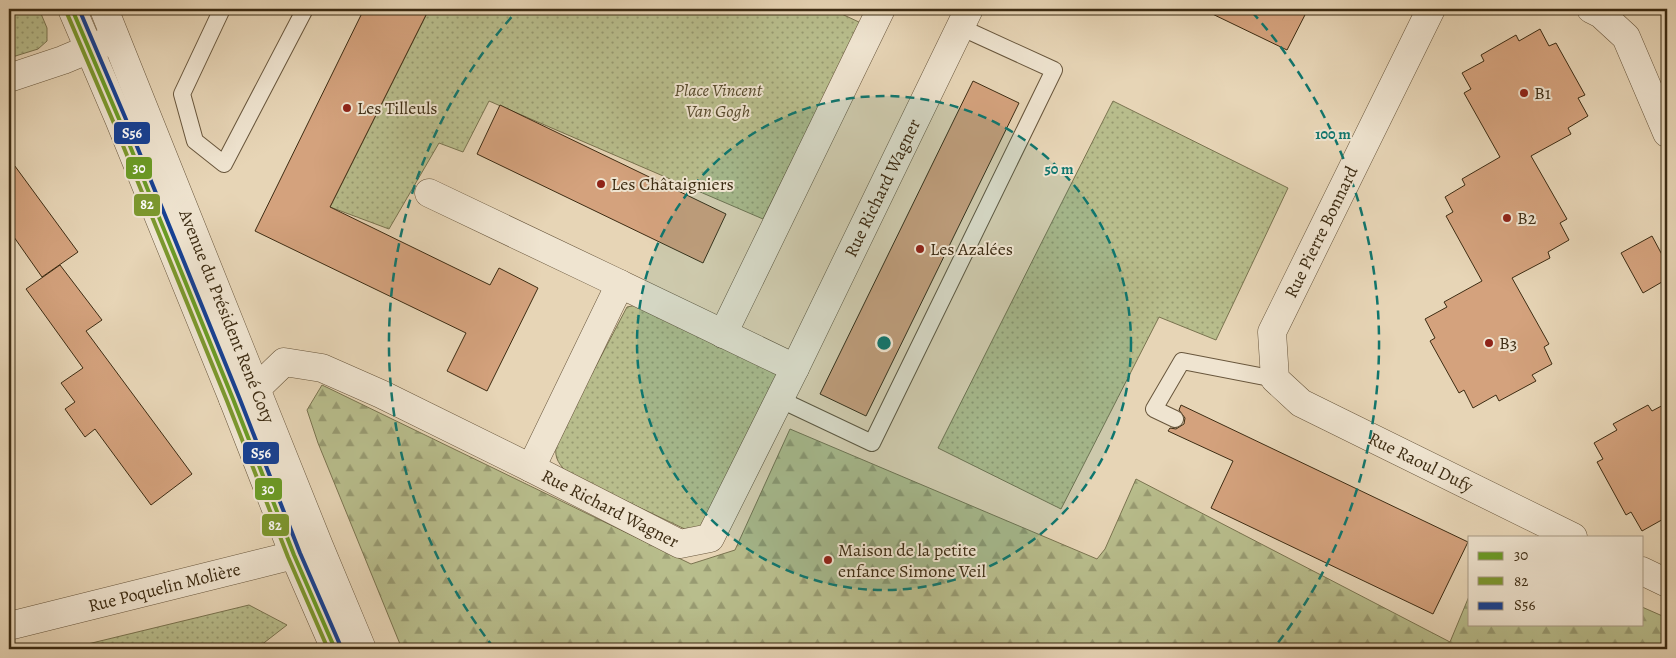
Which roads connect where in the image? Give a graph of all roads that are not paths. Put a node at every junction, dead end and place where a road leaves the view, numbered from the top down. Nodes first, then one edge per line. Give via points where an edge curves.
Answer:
1 (72, 9) edge
2 (104, 9) edge
3 (222, 9) edge
4 (305, 9) edge
5 (881, 9) edge
6 (1431, 9) edge
7 (1591, 9) edge
8 (965, 18) edge
9 (115, 38) junction
10 (89, 50) junction
11 (9, 78) edge
12 (1667, 133) edge
13 (429, 193) dead end
14 (620, 284) junction
15 (723, 334) junction
16 (795, 368) junction
17 (1275, 379) junction
18 (244, 394) junction
19 (779, 398) junction
20 (1175, 419) dead end
21 (530, 468) junction
22 (1571, 536) edge
23 (319, 546) junction
24 (294, 555) junction
25 (1644, 571) edge
26 (1667, 583) edge
27 (9, 626) edge
28 (335, 649) edge
29 (362, 649) edge

1 - 10 street, Avenue du Président René Coty
2 - 9 street, Avenue du Président René Coty
3 - 4 lane via 182,94 195,141 224,164
5 - 15 street
6 - 17 street, Rue Pierre Bonnard via 1272,332
7 - 12 street via 1626,37
8 - 16 street, Rue Richard Wagner
8 - 19 lane via 1054,70 872,444
9 - 10 street
9 - 18 street, Avenue du Président René Coty
10 - 11 street
10 - 18 street, Avenue du Président René Coty
13 - 14 street
14 - 15 street
14 - 21 street, Rue Richard Wagner
15 - 16 street
16 - 19 street, Rue Richard Wagner
17 - 20 lane via 1182,361 1154,409
17 - 22 street, Rue Raoul Dufy via 1301,403
18 - 21 street, Rue Richard Wagner via 284,362 322,368
18 - 23 street, Avenue du Président René Coty
18 - 24 street, Avenue du Président René Coty
19 - 21 street, Rue Richard Wagner via 710,538 680,544
23 - 24 street, Rue Poquelin Molière
23 - 29 street, Avenue du Président René Coty
24 - 27 street, Rue Poquelin Molière
24 - 28 street, Avenue du Président René Coty
25 - 26 street

